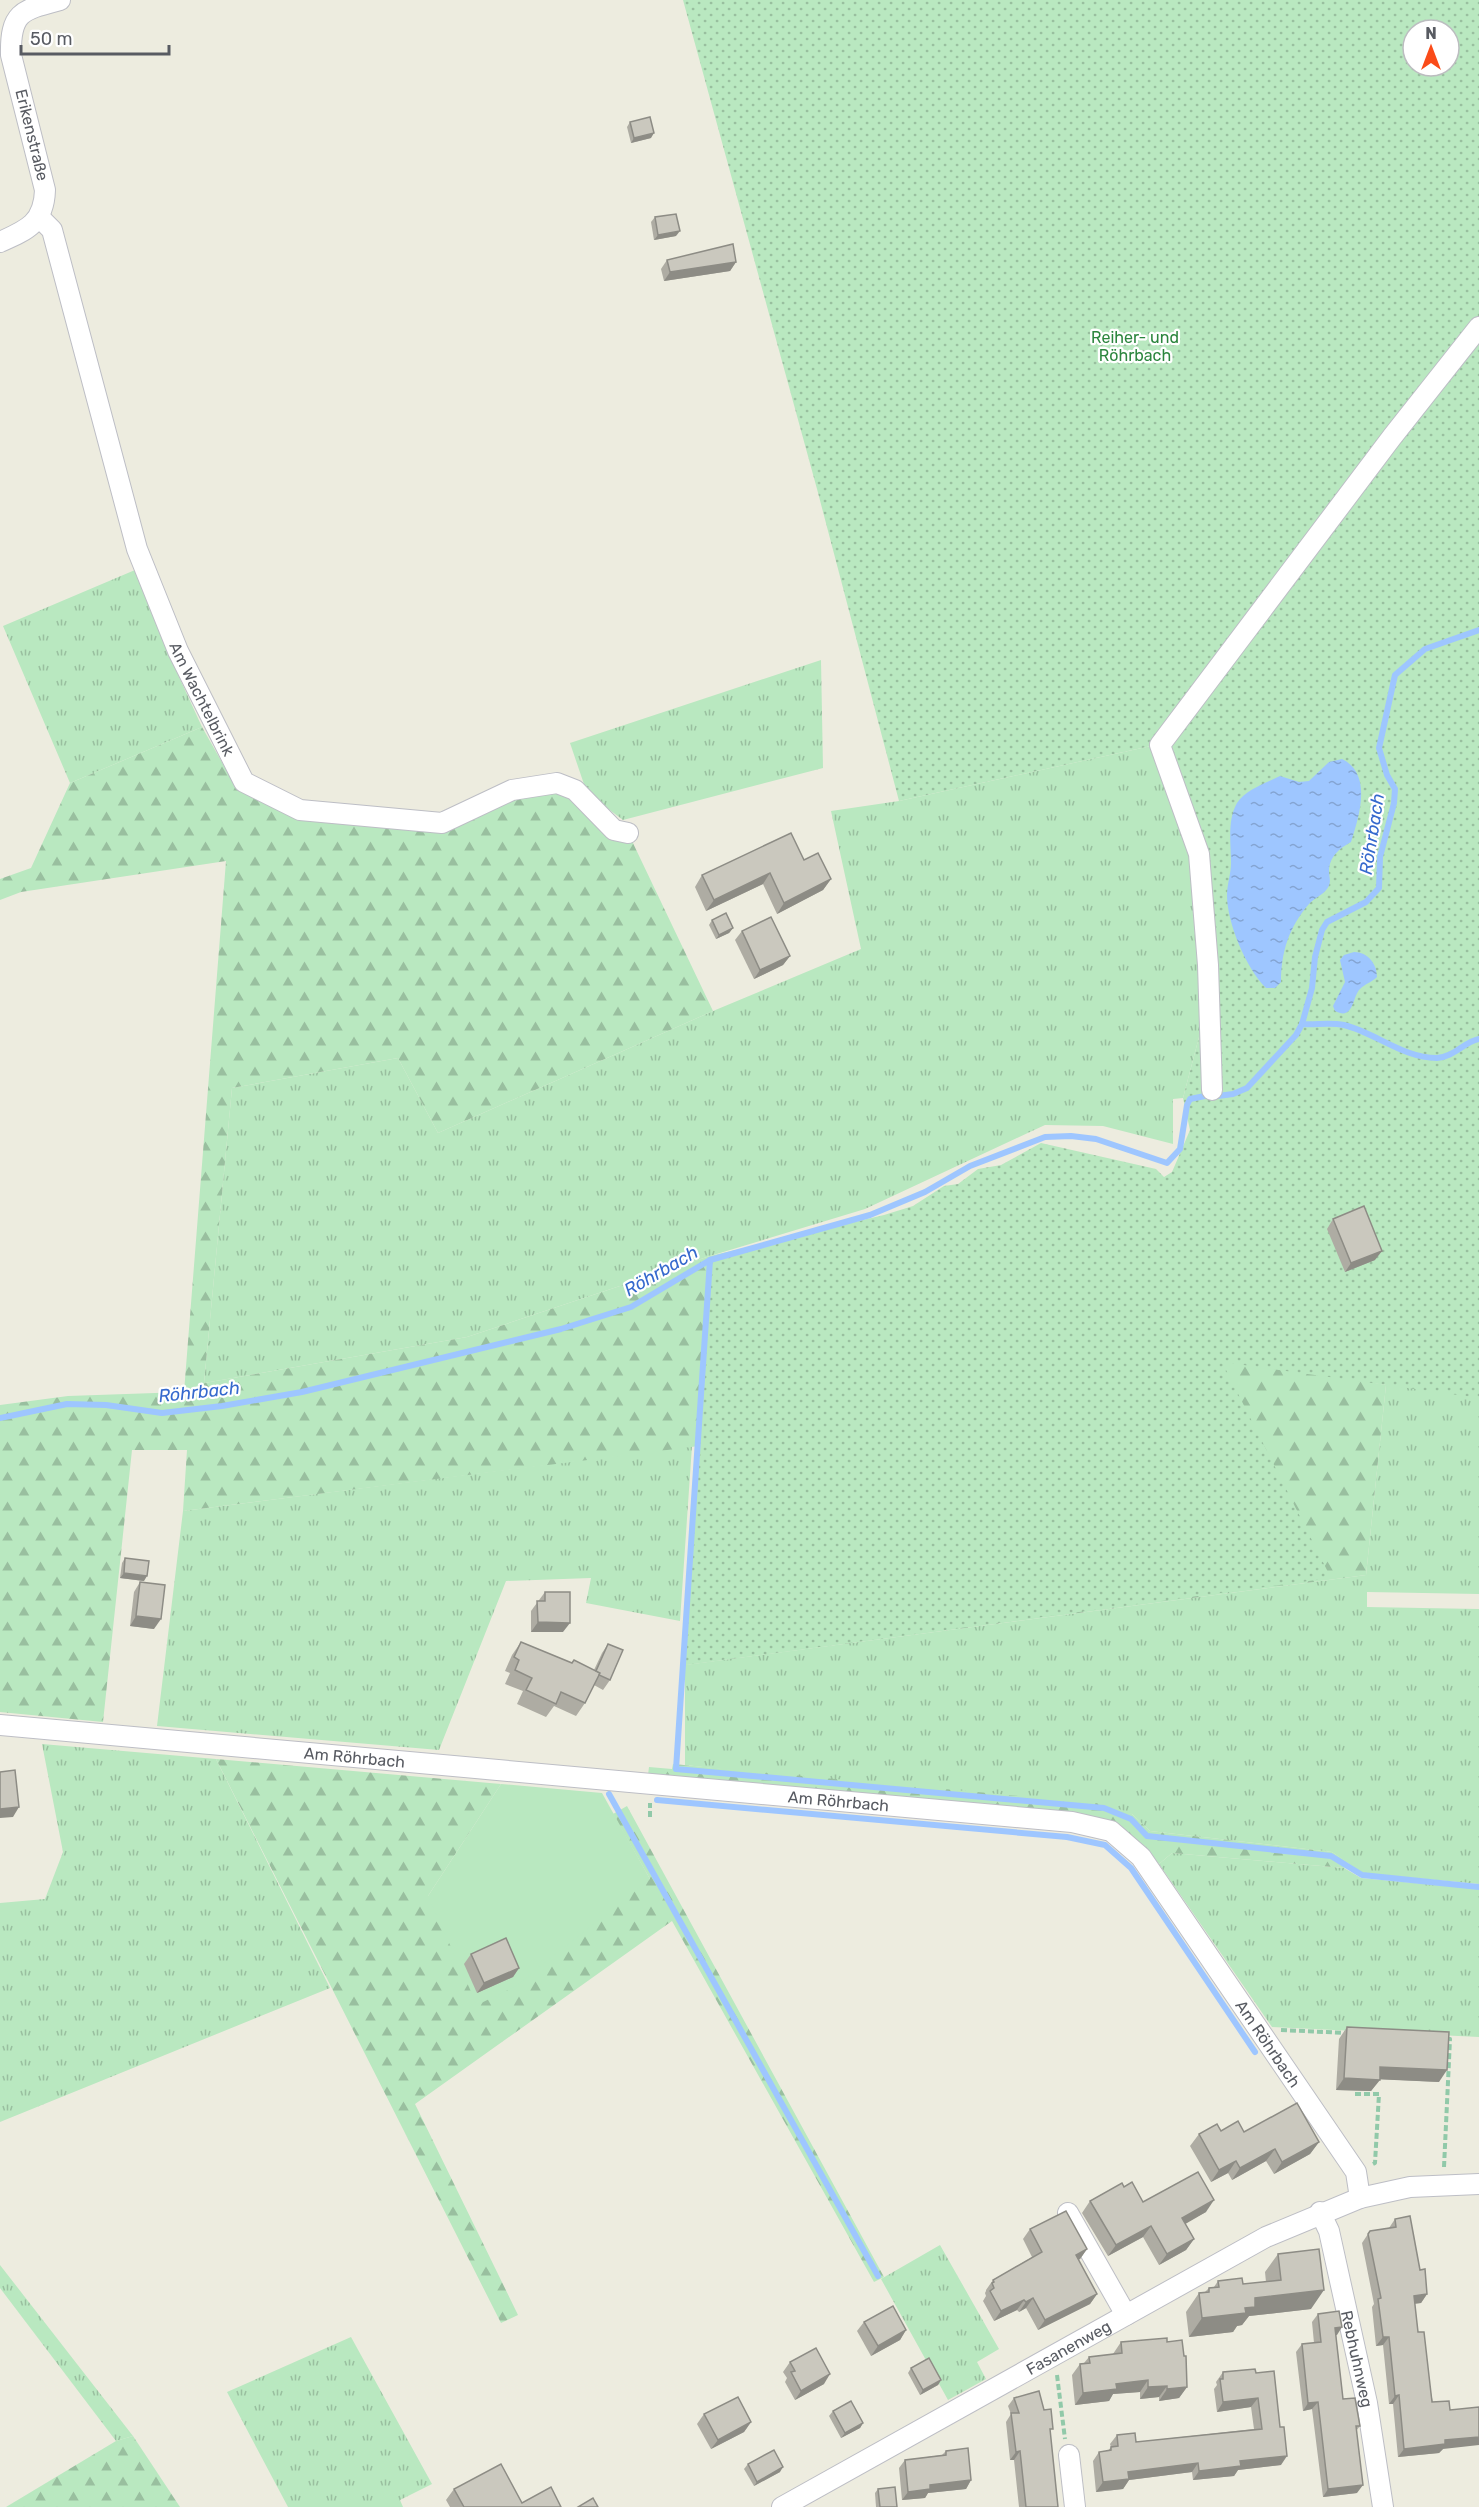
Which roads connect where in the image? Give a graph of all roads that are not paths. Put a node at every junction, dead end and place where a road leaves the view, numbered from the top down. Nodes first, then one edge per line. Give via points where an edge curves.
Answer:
1 (60, 0) edge
2 (39, 217) junction
3 (0, 242) edge
4 (1479, 327) edge
5 (628, 833) dead end
6 (1212, 1090) dead end
7 (0, 1725) edge
8 (1479, 2184) edge
9 (1360, 2198) junction
10 (1320, 2212) junction
11 (1068, 2213) edge
12 (1126, 2315) junction
13 (1069, 2455) road end
14 (782, 2507) edge
15 (1075, 2507) edge
16 (1383, 2507) edge

1 - 2 street, Erikenstraße via 27,9 10,34 11,55 45,190 45,204
2 - 3 street via 27,230
2 - 5 street, Am Wachtelbrink via 52,230 137,549 178,651 244,782 300,810 442,824 512,790 558,783 575,790 614,830
4 - 6 street via 1160,745 1199,854
7 - 9 street, Am Röhrbach via 1072,1822 1111,1831 1141,1857 1356,2172
8 - 9 street via 1410,2187
9 - 10 street, Fasanenweg
10 - 12 street, Fasanenweg via 1266,2236
10 - 16 street, Rebhuhnweg via 1329,2231 1367,2403
11 - 12 street
12 - 14 street, Fasanenweg
13 - 15 street

